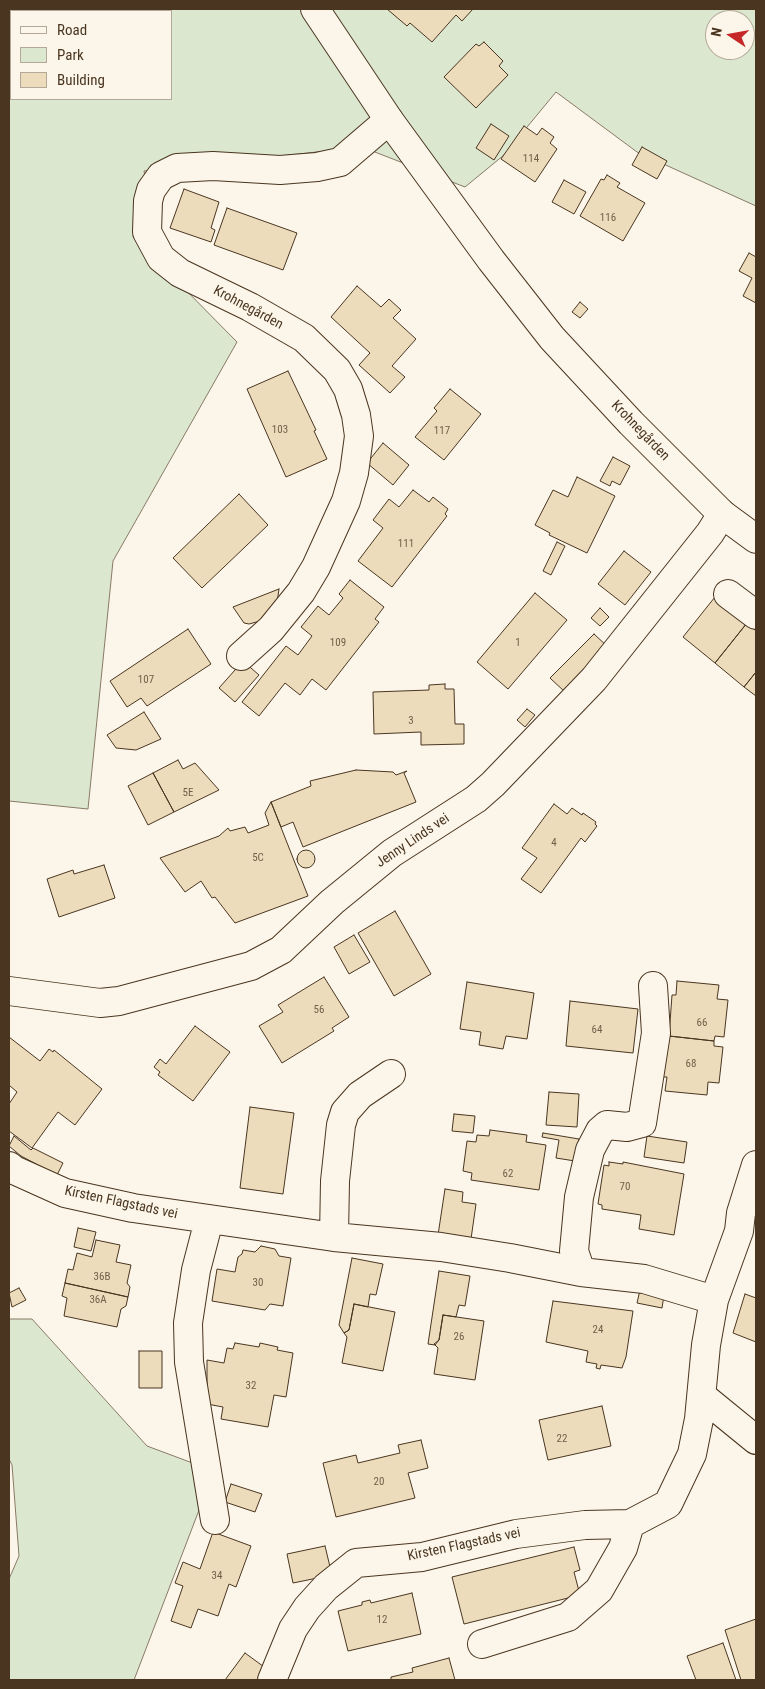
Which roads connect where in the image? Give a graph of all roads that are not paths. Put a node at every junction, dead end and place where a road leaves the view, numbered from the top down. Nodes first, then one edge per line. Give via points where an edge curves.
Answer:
1 (315, 9) edge
2 (389, 120) junction
3 (722, 514) junction
4 (756, 539) edge
5 (728, 594) dead end
6 (756, 615) edge
7 (241, 656) dead end
8 (653, 986) dead end
9 (9, 991) edge
10 (391, 1074) dead end
11 (756, 1165) edge
12 (9, 1166) edge
13 (209, 1220) junction
14 (334, 1237) junction
15 (748, 1237) edge
16 (581, 1272) junction
17 (714, 1300) junction
18 (702, 1396) junction
19 (756, 1440) edge
20 (215, 1520) dead end
21 (630, 1524) junction
22 (482, 1644) dead end
23 (272, 1680) edge

1 - 2 street, Krohnegården
2 - 3 street, Krohnegården via 552,338
2 - 7 street, Krohnegården via 340,162 280,170 213,166 177,168 161,176 151,190 147,232 161,258 180,272 250,306 304,338 337,370 348,389 356,415 359,436 354,473 346,501 316,567 301,592 271,629
3 - 4 street, Krohnegården
3 - 9 street, Jenny Linds vei via 705,540 594,679 493,784 476,799 392,853 332,902 281,950 251,966 119,1001 100,1003
5 - 6 street
8 - 16 street via 656,1032 642,1123 607,1125 590,1150 579,1197 574,1251
10 - 14 street via 360,1095 345,1112 335,1181
11 - 15 street, Kirsten Flagstads vei via 741,1213
12 - 13 street, Kirsten Flagstads vei via 64,1193
13 - 14 street, Kirsten Flagstads vei
13 - 20 street via 196,1270 188,1323 189,1362
14 - 16 street, Kirsten Flagstads vei via 441,1247
15 - 17 street, Kirsten Flagstads vei
16 - 17 street, Kirsten Flagstads vei via 644,1279
17 - 18 street, Kirsten Flagstads vei
18 - 19 street
18 - 21 street, Kirsten Flagstads vei via 692,1454 668,1504
21 - 22 street via 623,1548 599,1590 568,1617
21 - 23 street, Kirsten Flagstads vei via 585,1525 516,1534 422,1557 356,1563 326,1587 307,1608 293,1629

